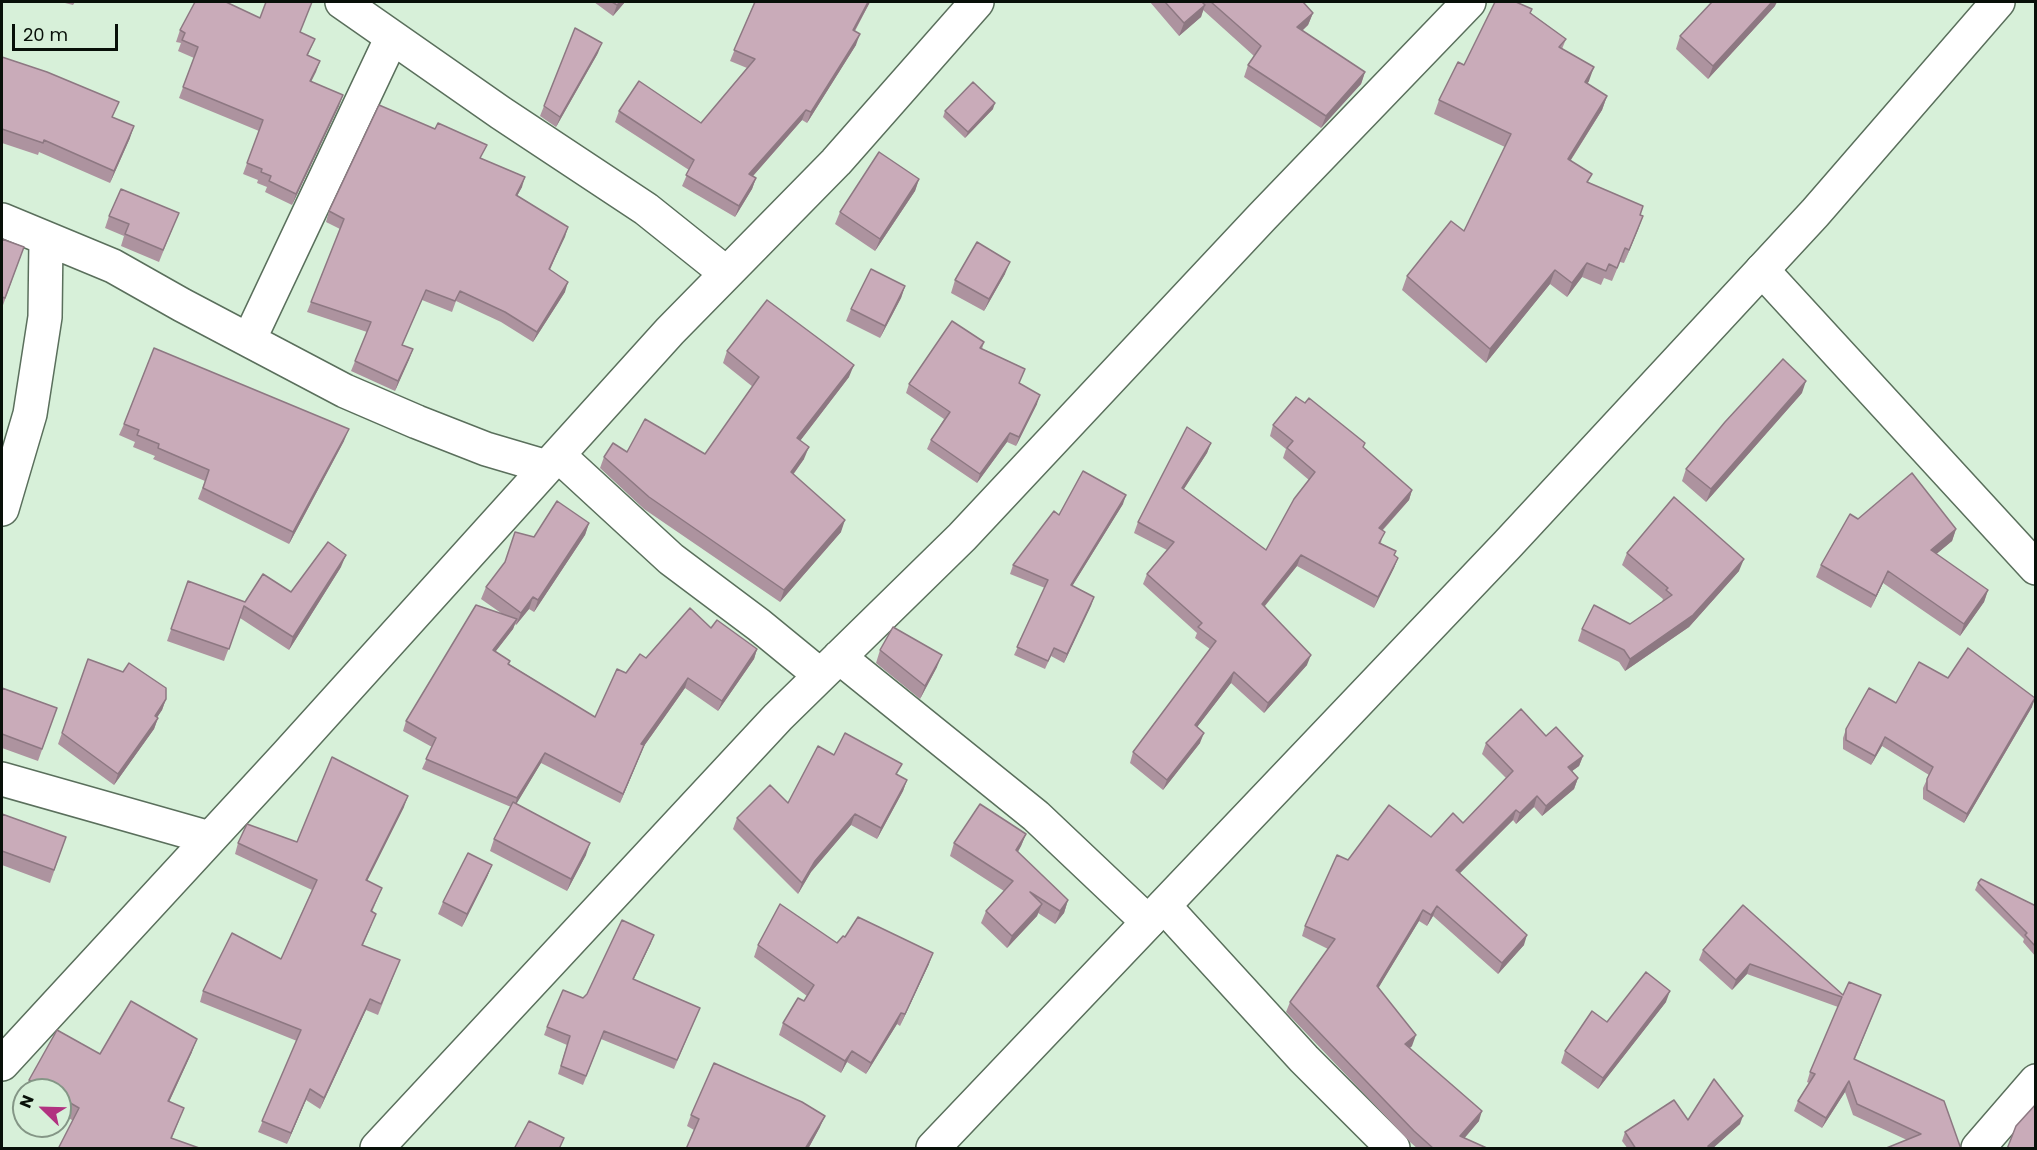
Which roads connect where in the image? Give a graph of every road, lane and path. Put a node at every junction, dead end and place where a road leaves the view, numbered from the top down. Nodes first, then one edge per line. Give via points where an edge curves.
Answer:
1 (342, 2) edge
2 (977, 2) edge
3 (1469, 2) edge
4 (1998, 2) edge
5 (392, 37) junction
6 (2, 220) edge
7 (46, 239) junction
8 (1762, 270) junction
9 (726, 273) junction
10 (249, 340) junction
11 (552, 461) junction
12 (2, 509) edge
13 (2036, 568) edge
14 (830, 666) junction
15 (2, 779) edge
16 (210, 838) junction
17 (1156, 914) junction
18 (2, 1064) edge
19 (2036, 1081) edge
20 (377, 1149) edge
21 (933, 1149) edge
22 (1393, 1149) edge
23 (1978, 1149) edge

1 - 5 street
2 - 9 street via 836,162
3 - 14 street via 962,537
4 - 8 street
5 - 9 street via 646,209
5 - 10 street
6 - 7 street
7 - 10 street via 112,266
7 - 12 street via 45,317 32,403
8 - 13 street
8 - 17 street
9 - 11 street
10 - 11 street via 345,391 417,422 486,449
11 - 14 street via 759,625
11 - 16 street
14 - 17 street via 1036,816
14 - 20 street via 778,717
15 - 16 street
16 - 18 street
17 - 21 street
17 - 22 street
19 - 23 street

